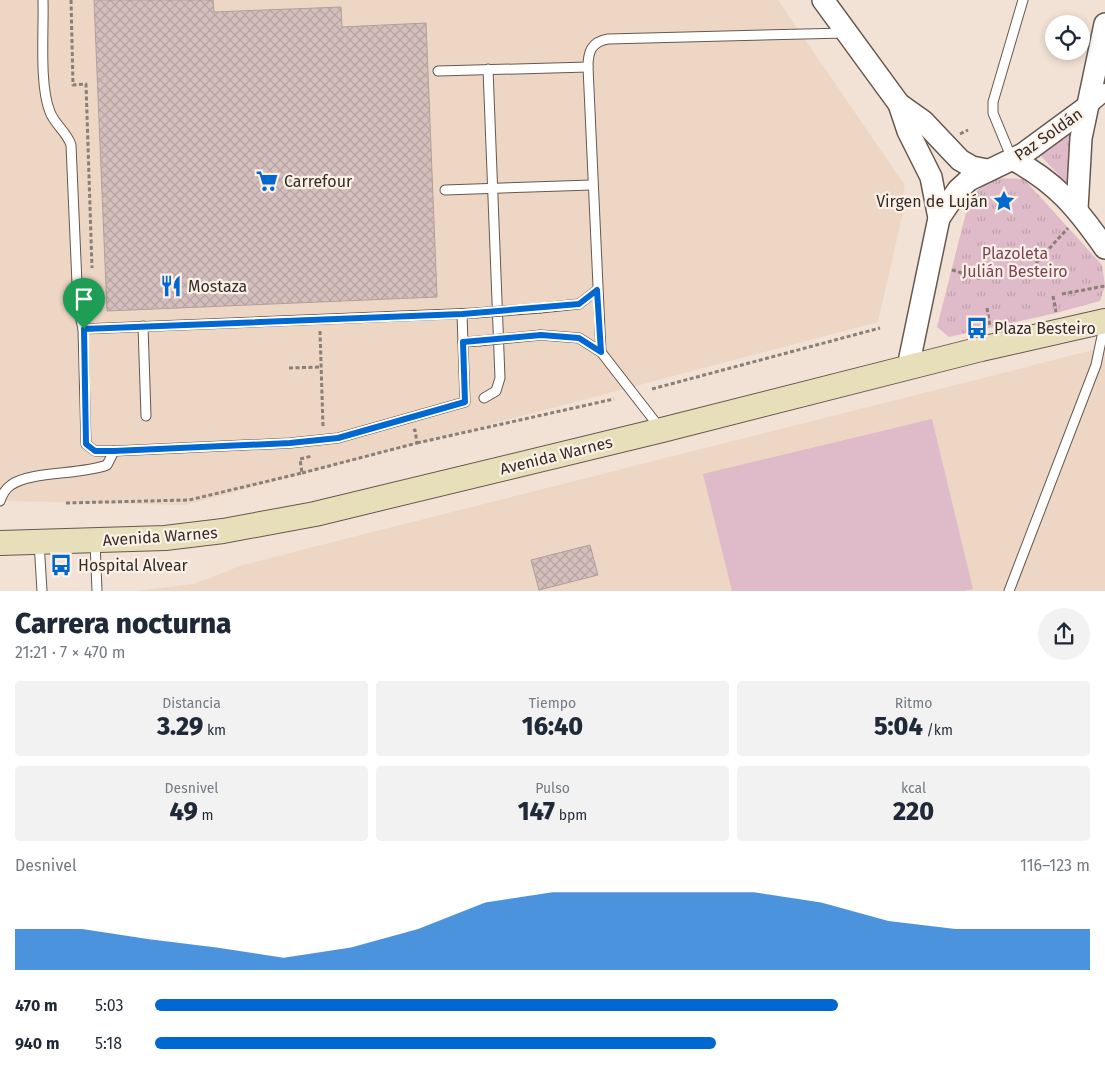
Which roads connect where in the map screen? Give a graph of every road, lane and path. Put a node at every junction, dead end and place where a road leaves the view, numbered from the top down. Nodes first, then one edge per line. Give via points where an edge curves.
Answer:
1 (43, 0) edge
2 (71, 0) edge
3 (823, 0) edge
4 (1023, 0) edge
5 (1105, 24) edge
6 (846, 32) junction
7 (588, 67) junction
8 (488, 69) junction
9 (438, 71) dead end
10 (1105, 92) edge
11 (899, 104) junction
12 (1087, 107) junction
13 (1012, 159) junction
14 (988, 170) junction
15 (592, 185) junction
16 (493, 188) junction
17 (445, 190) dead end
18 (1077, 209) junction
19 (939, 218) junction
20 (1105, 248) edge
21 (1036, 263) dead end
22 (952, 270) dead end
23 (92, 278) dead end
24 (982, 279) dead end
25 (1105, 286) edge
26 (597, 290) junction
27 (1062, 294) dead end
28 (1053, 296) dead end
29 (987, 308) dead end
30 (1056, 313) dead end
31 (462, 314) junction
32 (320, 320) junction
33 (1105, 322) edge
34 (143, 326) junction
35 (880, 328) dead end
36 (84, 329) junction
37 (990, 329) dead end
38 (463, 342) junction
39 (601, 352) junction
40 (321, 367) junction
41 (908, 367) junction
42 (289, 368) dead end
43 (652, 388) dead end
44 (484, 398) dead end
45 (614, 398) dead end
46 (146, 416) dead end
47 (415, 430) dead end
48 (662, 430) junction
49 (324, 439) junction
50 (417, 443) junction
51 (114, 451) junction
52 (300, 459) dead end
53 (302, 473) junction
54 (0, 502) edge
55 (66, 503) dead end
56 (95, 541) junction
57 (39, 542) junction
58 (0, 543) edge
59 (42, 591) edge
60 (97, 591) edge
61 (1009, 591) edge

1 - 36 lane via 46,96 56,124 71,144 78,307
2 - 23 path via 73,84 86,84
3 - 6 street
4 - 13 lane via 993,102 993,114
5 - 12 street
6 - 7 lane via 608,39 598,41 592,47 588,54
6 - 11 street
7 - 8 lane
7 - 15 lane
8 - 9 lane
8 - 16 lane
10 - 12 street, Paz Soldán
11 - 14 street via 923,121 960,160 972,167
11 - 19 street via 908,131 931,177
12 - 13 street, Paz Soldán via 1056,132
12 - 18 street via 1078,166
13 - 14 street, Paz Soldán
13 - 18 street via 1038,172
14 - 19 street, Paz Soldán via 958,190
15 - 16 lane
15 - 26 lane
16 - 17 lane
16 - 44 lane via 500,378 496,391
18 - 20 street
18 - 21 path via 1067,229
19 - 41 street
22 - 24 path
25 - 27 path
26 - 31 lane, bridge via 579,304
26 - 39 lane
28 - 30 path
29 - 37 path
31 - 32 lane
31 - 38 lane
32 - 34 lane
32 - 40 path
33 - 41 main road, Avenida Warnes
33 - 61 lane via 1096,365
34 - 36 lane
34 - 46 lane
35 - 43 path
36 - 51 lane via 86,444 95,451
38 - 39 lane, bridge via 541,335 579,338
38 - 49 lane via 465,402 338,438
39 - 48 lane
40 - 42 path
40 - 49 path
41 - 48 main road, Avenida Warnes
45 - 50 path
47 - 50 path
48 - 56 main road, Avenida Warnes via 316,514 166,538
49 - 51 lane
50 - 53 path
51 - 54 lane via 107,465 93,470 37,477 11,485
52 - 53 path
53 - 55 path via 189,500
56 - 57 main road, Avenida Warnes
56 - 60 lane
57 - 58 main road, Avenida Warnes
57 - 59 lane

